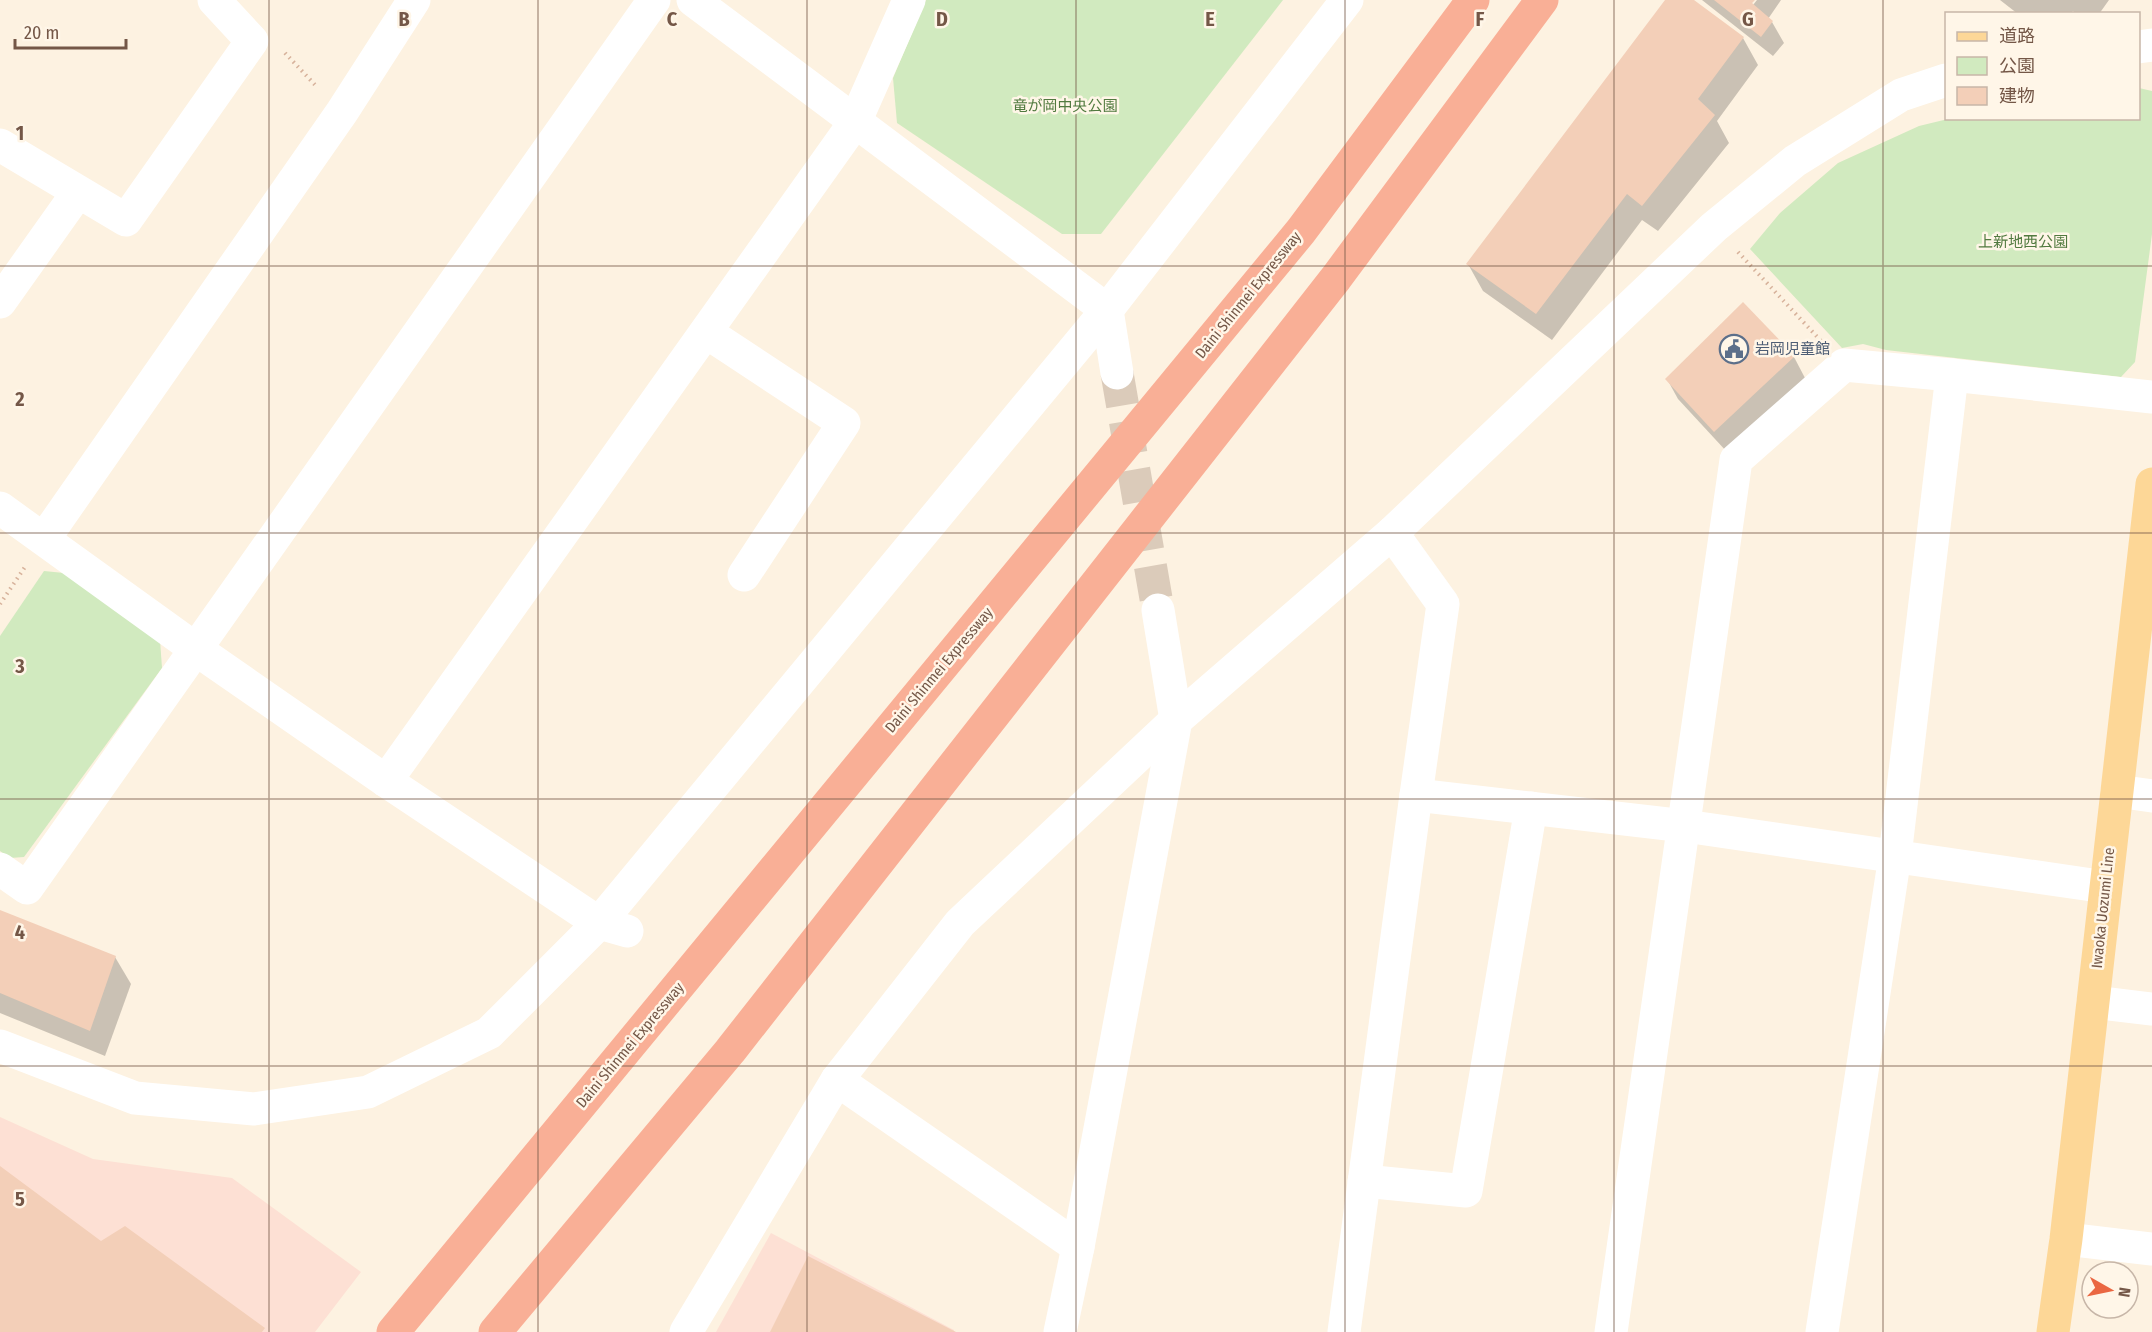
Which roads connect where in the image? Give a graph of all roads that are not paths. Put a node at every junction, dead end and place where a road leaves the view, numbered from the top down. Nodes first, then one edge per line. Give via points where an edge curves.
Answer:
1 (214, 0) edge
2 (414, 0) edge
3 (654, 0) edge
4 (693, 0) edge
5 (909, 0) edge
6 (1347, 0) edge
7 (1473, 0) edge
8 (1542, 0) edge
9 (1945, 81) edge
10 (855, 122) junction
11 (0, 145) edge
12 (78, 192) junction
13 (0, 303) edge
14 (1107, 310) junction
15 (706, 332) junction
16 (1117, 373) tunnel mouth
17 (1952, 375) junction
18 (2152, 397) edge
19 (2152, 484) edge
20 (0, 508) edge
21 (1392, 533) junction
22 (44, 539) junction
23 (744, 575) dead end
24 (1158, 610) tunnel mouth
25 (197, 650) junction
26 (1176, 720) junction
27 (386, 782) junction
28 (2117, 791) junction
29 (1416, 795) junction
30 (2152, 796) edge
31 (1531, 808) junction
32 (1685, 826) junction
33 (1895, 856) junction
34 (0, 869) edge
35 (2106, 886) junction
36 (613, 927) junction
37 (2093, 1002) junction
38 (2152, 1009) edge
39 (0, 1046) edge
40 (837, 1080) junction
41 (1364, 1181) junction
42 (2066, 1239) junction
43 (1078, 1247) junction
44 (2152, 1249) edge
45 (393, 1332) edge
46 (495, 1332) edge
47 (686, 1332) edge
48 (1060, 1332) edge
49 (1344, 1332) edge
50 (1611, 1332) edge
51 (1822, 1332) edge
52 (2053, 1332) edge

1 - 12 street via 252,41 126,220
2 - 22 street via 342,112
3 - 25 street
4 - 10 street
5 - 10 street
6 - 14 street
7 - 45 highway, Daini Shinmei Expressway via 1301,231
8 - 46 highway via 1336,278 730,1051
9 - 21 street via 1901,95 1795,161 1714,227
10 - 14 street
10 - 15 street
11 - 12 street
12 - 13 street
14 - 16 street
14 - 36 street
15 - 23 street via 844,423
15 - 27 street
17 - 18 street
17 - 32 street via 1844,365 1736,460
17 - 33 street
19 - 28 main road, Iwaoka Uozumi Line
20 - 22 street
21 - 26 street
21 - 29 street via 1443,604
22 - 25 street
24 - 26 street
25 - 27 street
25 - 34 street via 27,888
26 - 40 street via 960,923
26 - 43 street
27 - 36 street
28 - 30 street
28 - 35 main road, Iwaoka Uozumi Line
29 - 31 street
29 - 41 street
31 - 32 street
31 - 41 street via 1466,1191
32 - 33 street
32 - 50 street
33 - 35 street
33 - 51 street
35 - 37 main road, Iwaoka Uozumi Line
36 - 39 street via 489,1033 368,1092 254,1109 135,1098
37 - 38 street
37 - 42 main road, Iwaoka Uozumi Line
40 - 43 street
40 - 47 street
41 - 49 street
42 - 44 street
42 - 52 main road, Iwaoka Uozumi Line
43 - 48 street

